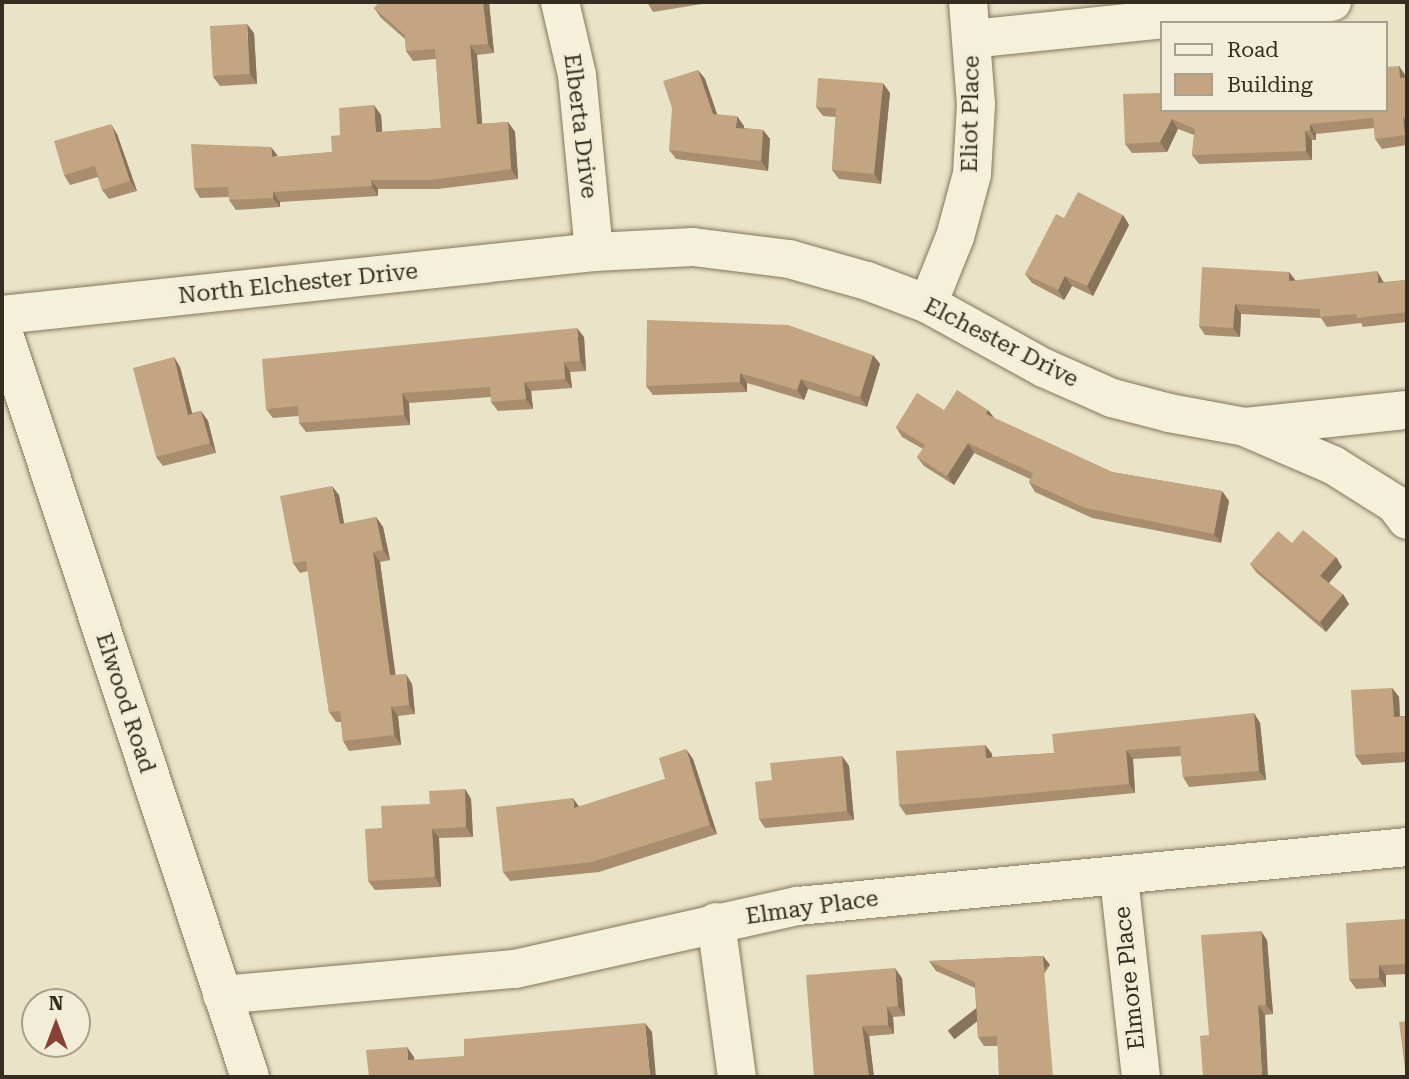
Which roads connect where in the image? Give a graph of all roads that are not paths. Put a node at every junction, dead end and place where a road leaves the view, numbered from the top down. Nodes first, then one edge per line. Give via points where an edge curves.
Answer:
1 (561, 2) edge
2 (968, 2) edge
3 (1332, 2) edge
4 (972, 39) junction
5 (594, 252) junction
6 (928, 304) junction
7 (2, 315) edge
8 (2, 328) edge
9 (1407, 410) edge
10 (1245, 427) junction
11 (1407, 520) edge
12 (1407, 846) edge
13 (1119, 878) junction
14 (716, 922) junction
15 (222, 995) junction
16 (250, 1077) edge
17 (737, 1077) edge
18 (1141, 1077) edge

1 - 5 street, Elberta Drive via 577,75
2 - 4 street, Eliot Place
3 - 4 street
4 - 6 street, Eliot Place via 972,174 955,237
5 - 6 street, Elchester Drive via 694,247 789,259
5 - 7 street, North Elchester Drive
6 - 10 street, Elchester Drive via 1044,368 1112,398
8 - 15 street, Elwood Road
9 - 10 street, Elchester Drive
10 - 11 street via 1333,465 1395,503
12 - 13 street, Elmay Place
13 - 14 street, Elmay Place via 798,906
13 - 18 street, Elmore Place
14 - 15 street, Elmay Place via 515,970
14 - 17 street
15 - 16 street, Elwood Road

